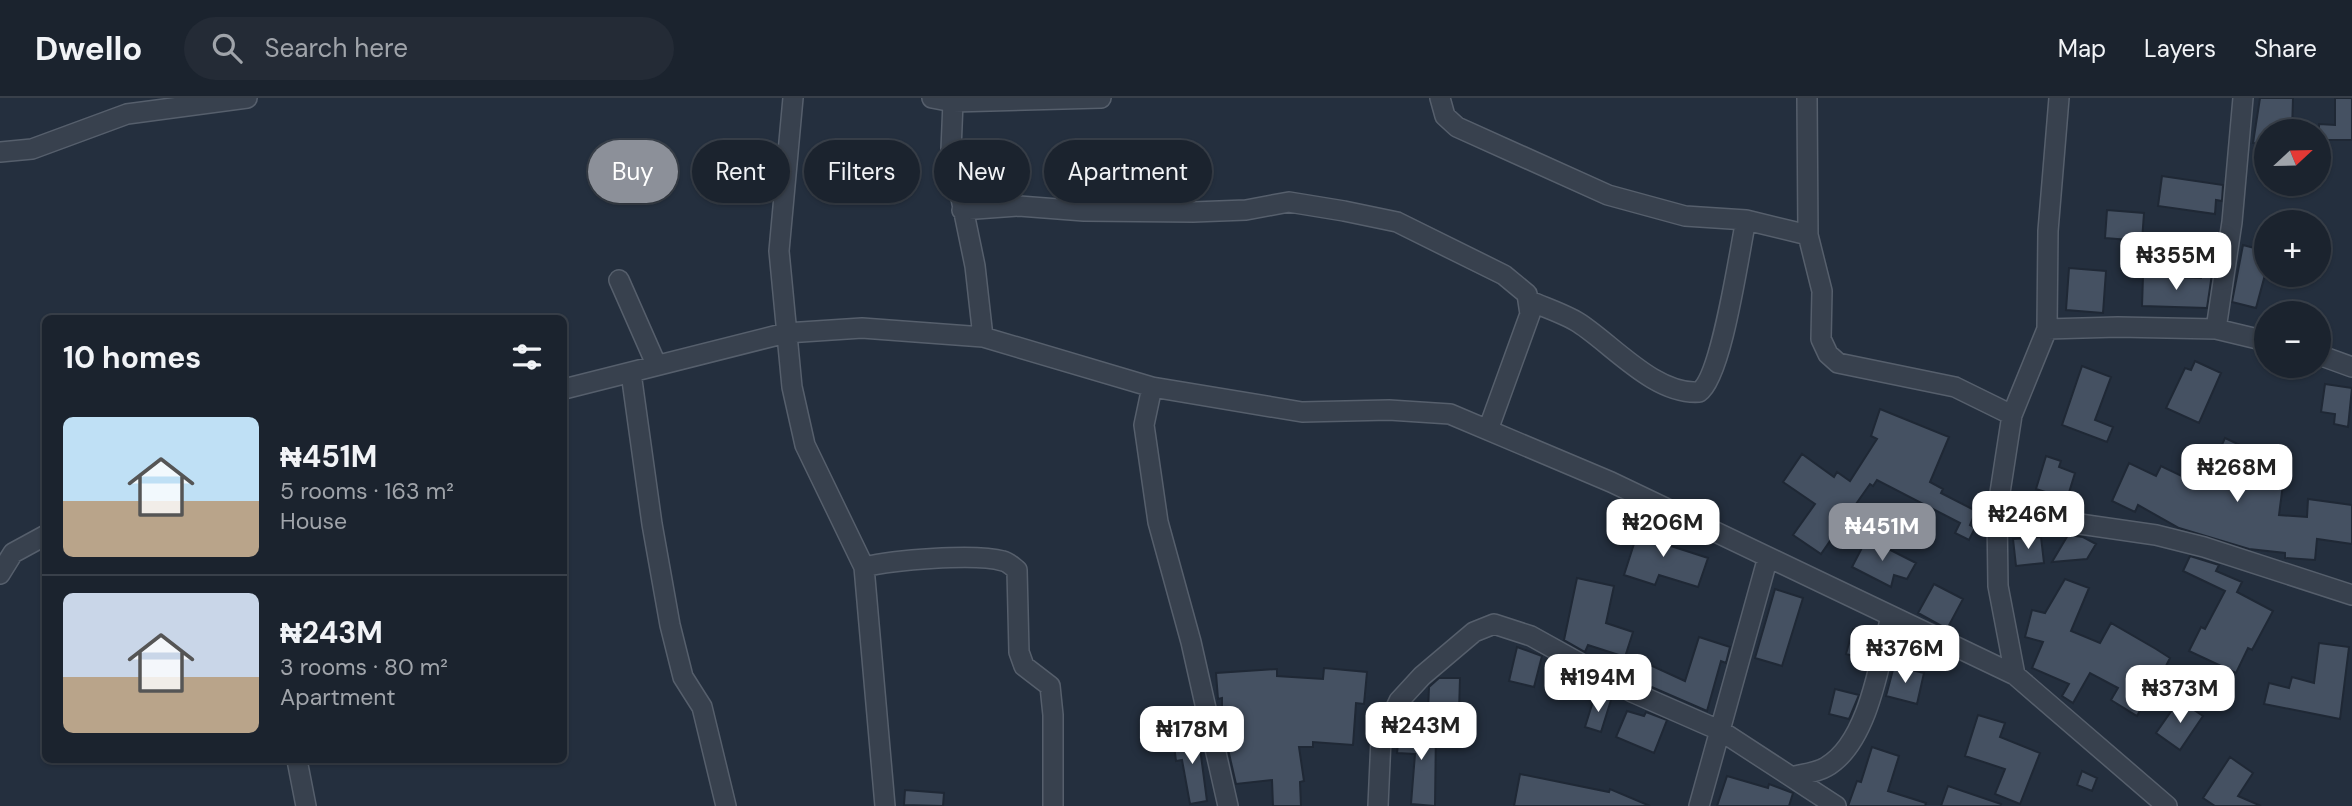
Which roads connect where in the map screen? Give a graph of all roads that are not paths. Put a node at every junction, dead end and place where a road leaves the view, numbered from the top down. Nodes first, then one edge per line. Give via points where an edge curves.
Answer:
1 (247, 98) edge
2 (793, 98) edge
3 (932, 98) edge
4 (1101, 98) edge
5 (1440, 98) edge
6 (1807, 98) edge
7 (2059, 98) edge
8 (2243, 98) edge
9 (954, 102) junction
10 (0, 152) edge
11 (962, 209) junction
12 (1746, 220) junction
13 (1808, 235) junction
14 (619, 280) dead end
15 (1531, 301) junction
16 (2047, 329) junction
17 (2216, 329) junction
18 (786, 333) junction
19 (983, 337) junction
20 (2254, 338) edge
21 (2331, 359) edge
22 (656, 364) junction
23 (2352, 367) edge
24 (631, 373) junction
25 (1152, 387) junction
26 (567, 388) edge
27 (2012, 415) junction
28 (1488, 430) junction
29 (1997, 512) junction
30 (42, 537) edge
31 (1768, 558) junction
32 (864, 567) junction
33 (0, 574) edge
34 (2352, 596) edge
35 (1891, 616) junction
36 (2015, 675) junction
37 (1721, 730) junction
38 (298, 763) edge
39 (1795, 776) junction
40 (306, 806) edge
41 (726, 806) edge
42 (885, 806) edge
43 (1053, 806) edge
44 (1228, 806) edge
45 (1378, 806) edge
46 (1699, 806) edge
47 (1836, 806) edge
48 (2167, 806) edge

1 - 10 street via 127,114 32,149
2 - 18 street via 779,251
3 - 9 street
4 - 9 street
5 - 12 street via 1445,116 1457,127 1608,195 1685,216
6 - 13 street
7 - 16 street via 2048,231
8 - 17 street
9 - 11 street via 951,150
11 - 15 street via 1019,206 1193,212 1303,204 1397,222 1504,275
11 - 19 street via 975,266
12 - 13 street
12 - 15 street via 1716,364 1699,392 1670,385 1632,366 1579,323
13 - 27 street via 1822,290 1821,339 1838,363 1955,387
14 - 22 street
15 - 28 street
16 - 17 street
16 - 27 street
17 - 20 street
18 - 19 street via 862,328
18 - 22 street
18 - 32 street via 805,445
19 - 25 street
21 - 23 street
22 - 24 street
24 - 26 street
24 - 41 street via 670,625 683,677 702,707
25 - 28 street via 1302,412 1450,414
25 - 44 street via 1144,425 1158,522
27 - 29 street
28 - 31 street via 1611,482
29 - 34 street via 2156,535
29 - 36 street via 1998,586
30 - 33 street via 13,553
31 - 35 street
31 - 37 street
32 - 42 street
32 - 43 street via 888,561 979,559 1004,561 1017,570 1019,652 1024,666 1050,686
35 - 36 street
35 - 39 street via 1869,704 1856,732 1826,767
36 - 48 street
37 - 39 street
37 - 45 street via 1643,697 1531,636 1494,624 1474,632 1399,701 1381,739
37 - 46 street
38 - 40 street
39 - 47 street

